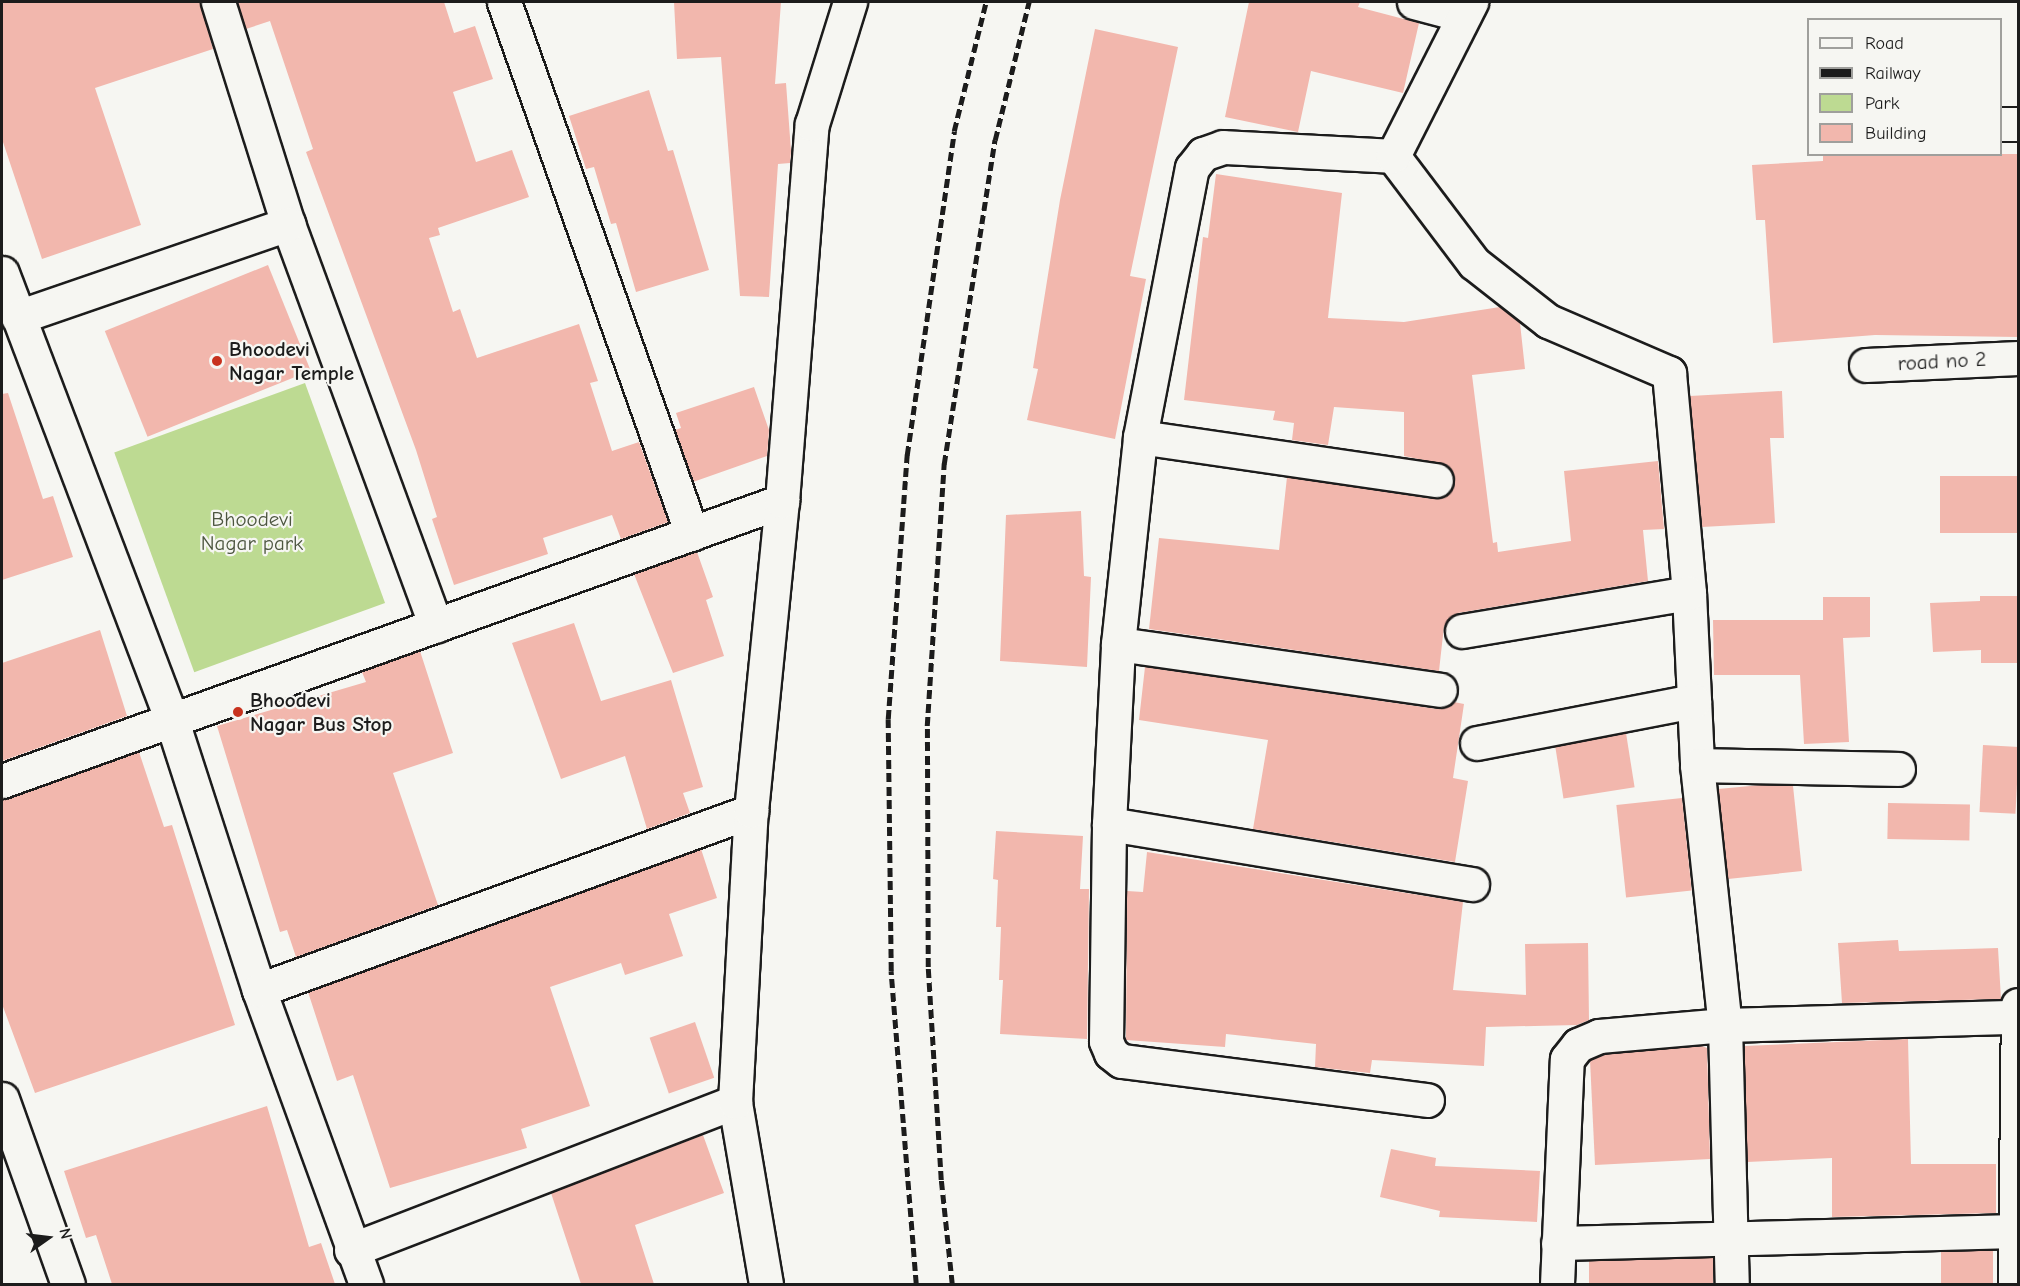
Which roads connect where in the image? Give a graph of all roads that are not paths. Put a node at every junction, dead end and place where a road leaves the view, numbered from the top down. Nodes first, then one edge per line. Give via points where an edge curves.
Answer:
1 (218, 2) edge
2 (504, 2) edge
3 (850, 2) edge
4 (1414, 2) edge
5 (1467, 8) edge
6 (2002, 124) edge
7 (2019, 124) edge
8 (1394, 156) junction
9 (288, 224) junction
10 (2, 273) edge
11 (18, 317) junction
12 (2019, 358) edge
13 (1866, 365) dead end
14 (1140, 437) junction
15 (1436, 480) dead end
16 (783, 501) junction
17 (692, 534) junction
18 (1689, 594) junction
19 (436, 626) junction
20 (1462, 631) dead end
21 (1118, 644) junction
22 (1440, 690) dead end
23 (1694, 701) junction
24 (172, 721) junction
25 (1477, 743) dead end
26 (1697, 765) junction
27 (1898, 769) dead end
28 (2, 781) edge
29 (751, 811) junction
30 (1109, 824) junction
31 (1472, 884) dead end
32 (259, 990) junction
33 (2018, 1011) edge
34 (1725, 1025) junction
35 (2, 1099) edge
36 (1427, 1100) dead end
37 (735, 1102) junction
38 (2017, 1111) edge
39 (2016, 1231) edge
40 (1732, 1238) junction
41 (1558, 1243) junction
42 (351, 1250) junction
43 (68, 1284) edge
44 (366, 1284) edge
45 (766, 1284) edge
46 (1557, 1284) edge
47 (1732, 1284) edge
48 (2015, 1284) edge

1 - 9 street
2 - 17 street
3 - 16 street via 812,124
4 - 5 street
5 - 8 street
6 - 7 street
8 - 14 street via 1223,147 1203,154 1192,168
8 - 18 street via 1474,263 1548,321 1669,373
9 - 11 street
9 - 19 street
10 - 11 street
11 - 24 street
12 - 13 street, road no 2
14 - 15 street
14 - 21 street
16 - 17 street
16 - 29 street
17 - 19 street
18 - 20 street
18 - 23 street
19 - 24 street
21 - 22 street
21 - 30 street
23 - 25 street
23 - 26 street
24 - 28 street
24 - 32 street
26 - 27 street
26 - 34 street
29 - 32 street
29 - 37 street
30 - 31 street
30 - 36 street via 1106,1041 1111,1053 1121,1060
32 - 42 street
33 - 34 street
33 - 38 street
34 - 40 street
34 - 41 street via 1599,1036 1578,1045 1567,1059
35 - 43 street
37 - 42 street
37 - 45 street
38 - 39 street
39 - 40 street
39 - 48 street
40 - 41 street
40 - 47 street
41 - 46 street
42 - 44 street

